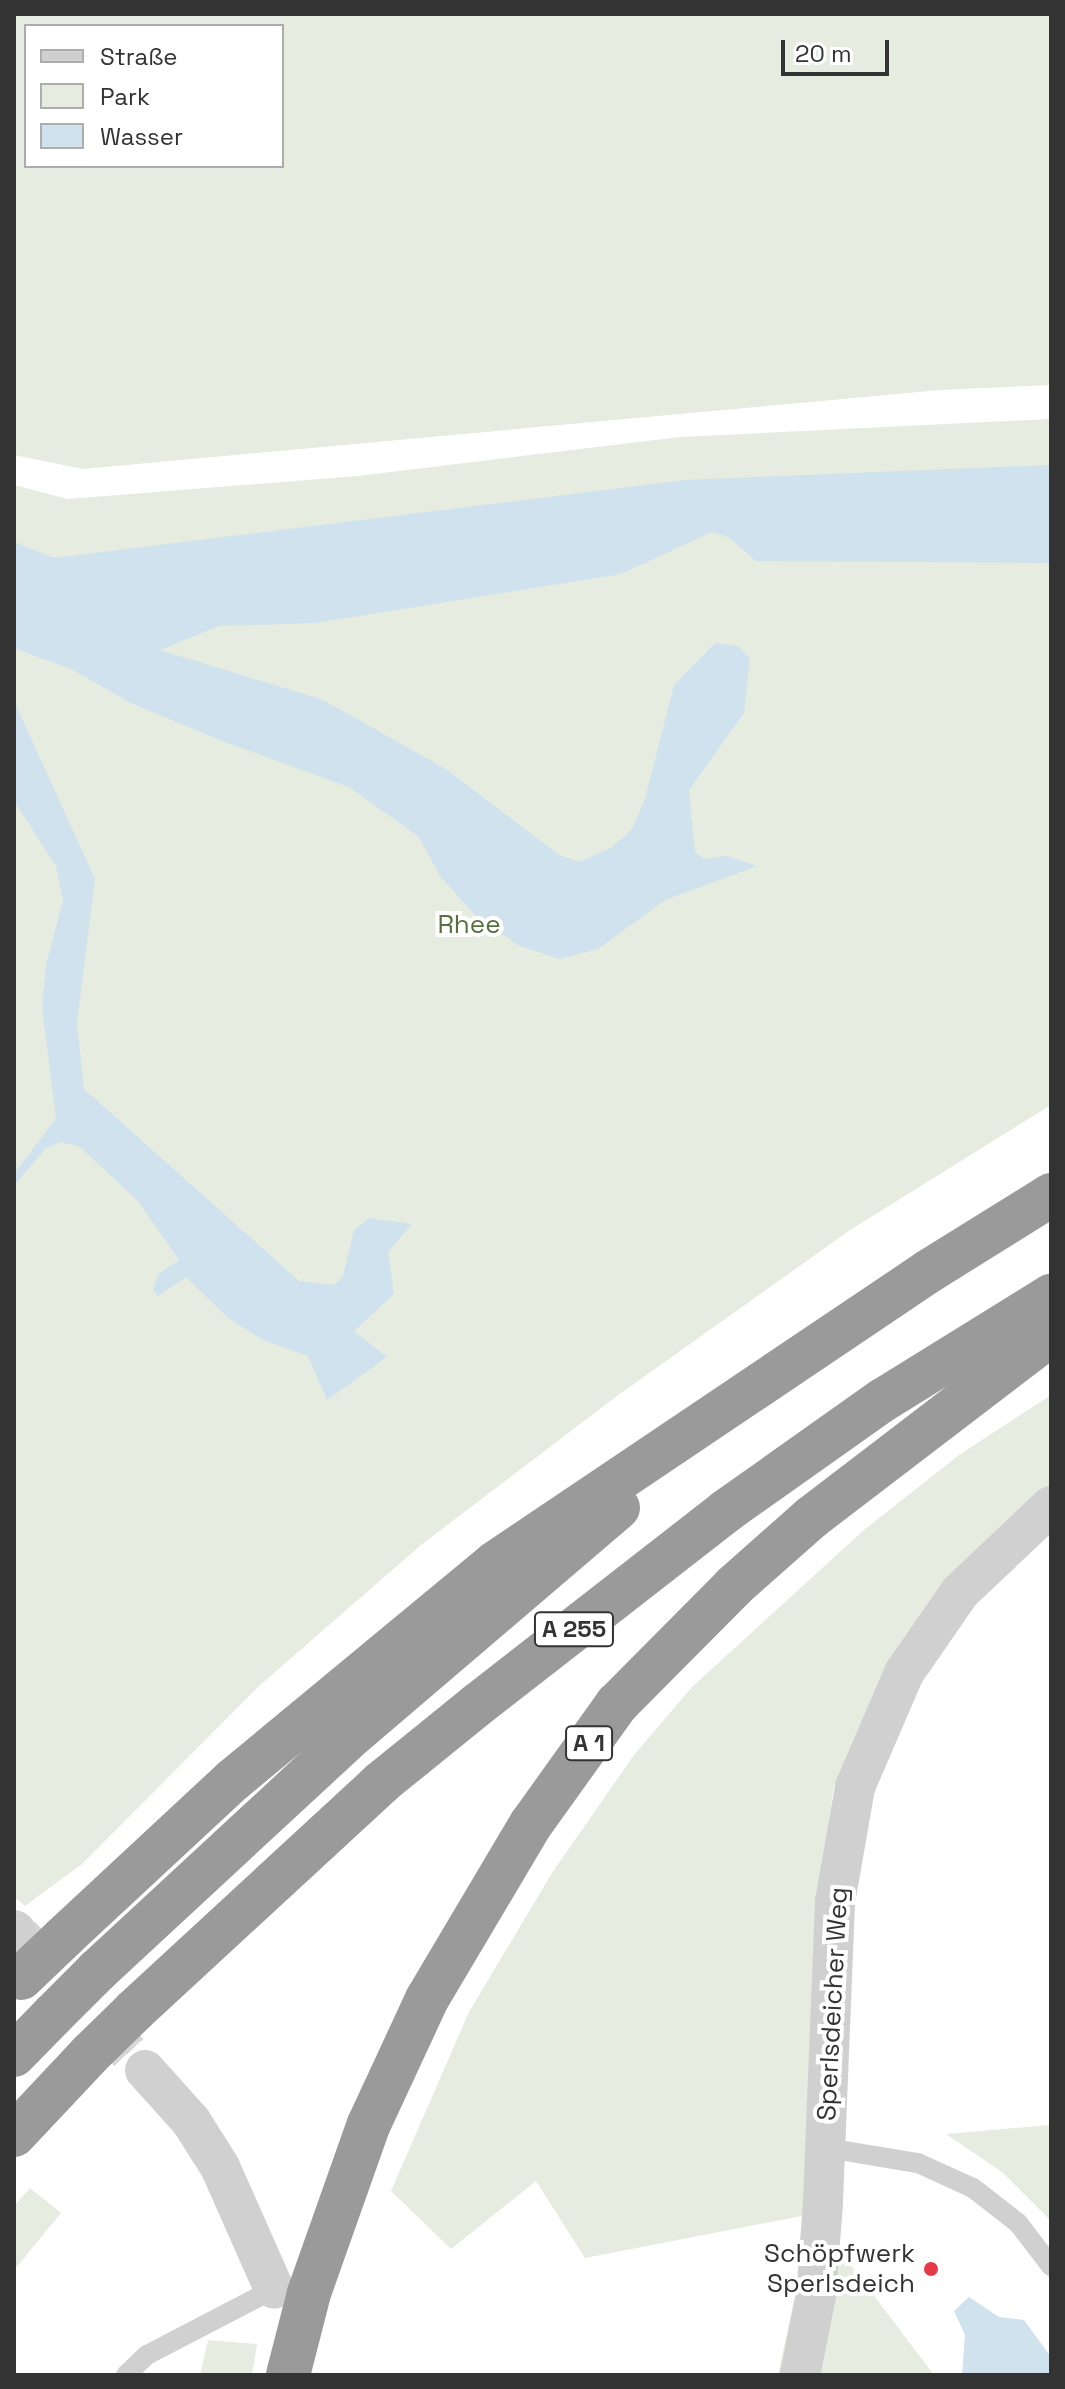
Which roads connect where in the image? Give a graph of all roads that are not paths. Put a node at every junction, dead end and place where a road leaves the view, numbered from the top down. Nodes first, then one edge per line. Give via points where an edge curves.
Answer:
1 (1051, 1195) edge
2 (1051, 1296) edge
3 (1051, 1334) edge
4 (720, 1415) junction
5 (1051, 1506) edge
6 (18, 1982) edge
7 (14, 2055) edge
8 (145, 2070) tunnel mouth
9 (14, 2135) edge
10 (827, 2148) junction
11 (1051, 2266) edge
12 (291, 2291) junction
13 (126, 2375) edge
14 (288, 2375) edge
15 (800, 2375) edge

1 - 4 highway via 929,1271
2 - 9 highway, A 255, bridge via 883,1400 752,1492 489,1695 382,1782 134,2011
3 - 12 highway, A 1 via 812,1517 734,1586 617,1704 531,1824 427,1999
4 - 6 highway, bridge via 495,1563 391,1645 233,1780
4 - 7 highway, A 255, bridge via 523,1594 345,1741
5 - 10 street, Sperlsdeicher Weg via 960,1592 904,1673 855,1787 835,1902
8 - 12 street via 191,2121
10 - 11 lane via 918,2163 973,2188 1018,2223
10 - 15 street, Sperlsdeicher Weg via 816,2296
12 - 13 lane via 147,2355
12 - 14 highway, A 1, bridge

